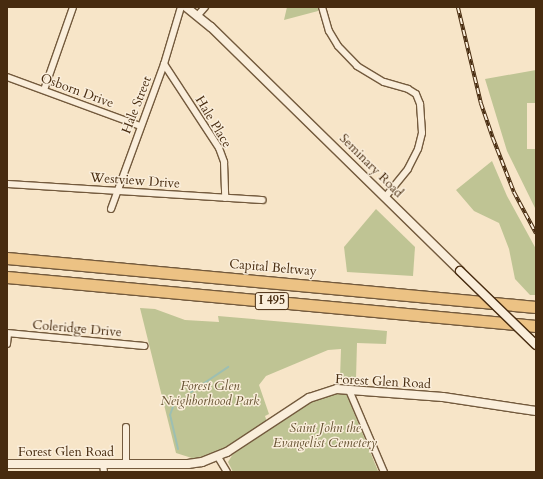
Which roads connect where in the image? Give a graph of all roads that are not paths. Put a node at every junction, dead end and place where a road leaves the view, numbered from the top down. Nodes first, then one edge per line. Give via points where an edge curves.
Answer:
1 (73, 7) edge
2 (181, 7) edge
3 (186, 7) edge
4 (205, 7) edge
5 (322, 7) edge
6 (198, 15) junction
7 (164, 64) junction
8 (7, 77) edge
9 (44, 90) junction
10 (140, 126) junction
11 (7, 184) edge
12 (117, 191) junction
13 (385, 197) junction
14 (225, 198) junction
15 (262, 200) dead end
16 (111, 209) dead end
17 (7, 258) edge
18 (7, 277) edge
19 (536, 307) edge
20 (536, 326) edge
21 (8, 333) edge
22 (7, 344) edge
23 (536, 345) edge
24 (144, 346) dead end
25 (349, 390) junction
26 (536, 411) edge
27 (126, 427) dead end
28 (218, 457) junction
29 (7, 464) edge
30 (126, 464) junction
31 (104, 468) edge
32 (228, 472) edge
33 (384, 472) edge

1 - 9 street
2 - 7 street, Hale Street
3 - 6 main road, Seminary Road
4 - 6 street
5 - 13 street via 329,31 338,46 358,66 384,82 416,94 420,104 422,121 418,149 408,169
6 - 13 main road, Seminary Road
7 - 10 street, Hale Street
7 - 14 street, Hale Place via 219,148 224,162
8 - 9 street, Osborn Drive
9 - 10 street, Osborn Drive
10 - 12 street, Hale Street
11 - 12 street, Westview Drive
12 - 14 street, Westview Drive
12 - 16 street, Hale Street
13 - 23 main road, Seminary Road, bridge
14 - 15 street, Westview Drive
17 - 19 highway, Capital Beltway / I 495
18 - 20 highway, I 495
21 - 22 street
21 - 24 street, Coleridge Drive
25 - 26 main road, Forest Glen Road via 443,398
25 - 28 main road, Forest Glen Road via 328,390 309,398
25 - 33 street
27 - 30 street
28 - 30 main road, Forest Glen Road via 188,464
28 - 32 street
29 - 31 main road, Forest Glen Road
30 - 31 main road, Forest Glen Road

